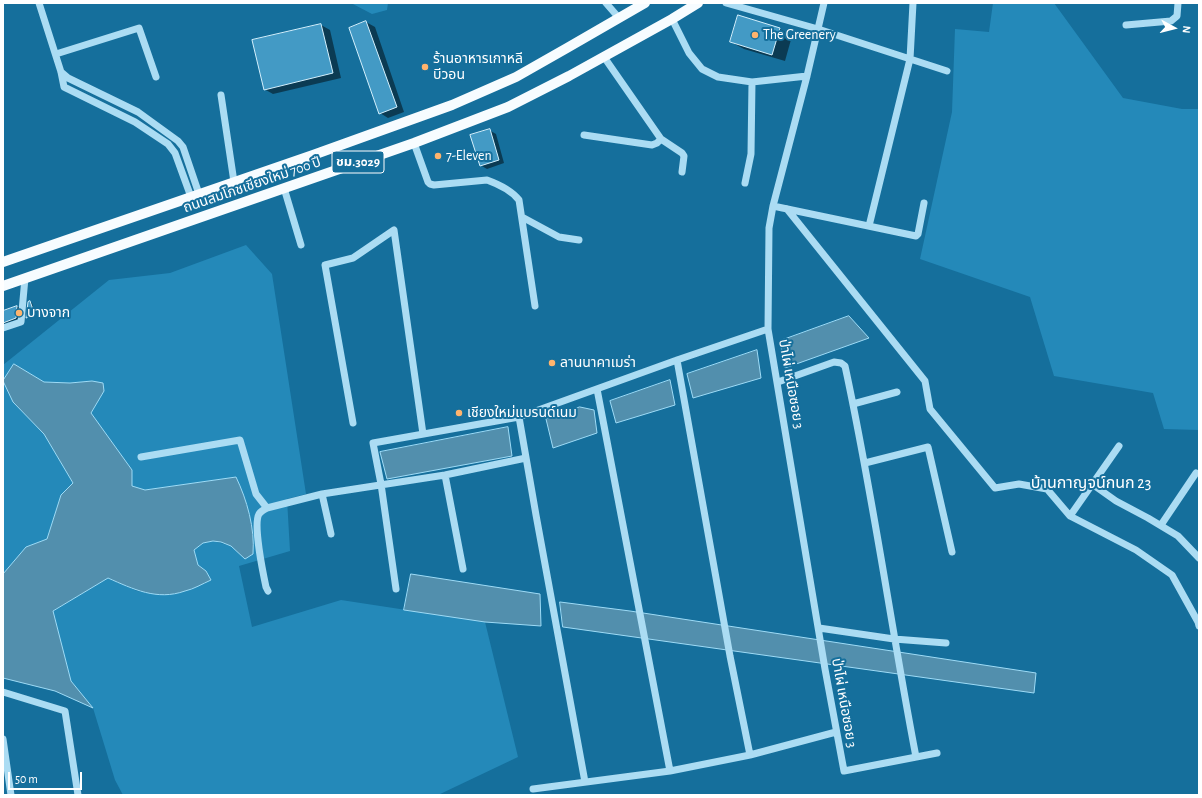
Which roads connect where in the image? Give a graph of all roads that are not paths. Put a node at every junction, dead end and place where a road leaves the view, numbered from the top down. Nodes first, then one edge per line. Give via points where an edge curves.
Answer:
1 (39, 3) edge
2 (606, 3) edge
3 (645, 3) edge
4 (698, 3) edge
5 (726, 3) edge
6 (824, 3) edge
7 (913, 3) edge
8 (1178, 3) edge
9 (619, 18) junction
10 (672, 19) junction
11 (1126, 25) dead end
12 (818, 29) junction
13 (56, 54) junction
14 (604, 57) junction
15 (910, 59) junction
16 (947, 71) dead end
17 (807, 76) junction
18 (156, 77) dead end
19 (752, 82) junction
20 (221, 95) dead end
21 (584, 135) dead end
22 (661, 138) junction
23 (414, 143) junction
24 (682, 172) dead end
25 (234, 182) junction
26 (744, 183) dead end
27 (284, 188) junction
28 (195, 196) junction
29 (924, 203) dead end
30 (773, 206) junction
31 (787, 209) junction
32 (522, 217) junction
33 (869, 226) junction
34 (579, 240) dead end
35 (301, 245) dead end
36 (3, 262) edge
37 (25, 278) junction
38 (3, 286) edge
39 (535, 306) dead end
40 (3, 328) edge
41 (768, 329) junction
42 (677, 360) junction
43 (778, 382) junction
44 (597, 389) junction
45 (897, 392) dead end
46 (853, 404) junction
47 (519, 417) junction
48 (353, 423) dead end
49 (423, 434) junction
50 (1119, 446) dead end
51 (141, 457) dead end
52 (526, 458) junction
53 (865, 463) junction
54 (1196, 473) dead end
55 (445, 474) junction
56 (382, 484) junction
57 (1092, 484) junction
58 (322, 494) junction
59 (267, 508) junction
60 (1070, 516) junction
61 (1161, 525) junction
62 (331, 534) dead end
63 (952, 552) dead end
64 (1199, 558) edge
65 (463, 569) dead end
66 (396, 589) dead end
67 (268, 591) dead end
68 (1199, 626) edge
69 (819, 628) junction
70 (894, 639) junction
71 (946, 643) dead end
72 (3, 692) edge
73 (836, 732) junction
74 (3, 739) edge
75 (937, 753) dead end
76 (750, 755) junction
77 (916, 757) junction
78 (670, 771) junction
79 (585, 782) junction
80 (533, 789) dead end
81 (11, 795) edge
82 (78, 795) edge

1 - 13 street
2 - 9 street
3 - 9 main road, ถนนสมโภชเชียงใหม่ 700 ปี / ชม.3029
4 - 10 main road, ถนนสมโภชเชียงใหม่ 700 ปี / ชม.3029
5 - 12 street
6 - 12 street, ป่าไผ่ เหนือซอย 3
7 - 15 street
8 - 11 street via 1177,16 1171,21
9 - 25 main road, ถนนสมโภชเชียงใหม่ 700 ปี / ชม.3029 via 516,77 459,102
10 - 14 main road, ถนนสมโภชเชียงใหม่ 700 ปี / ชม.3029
10 - 19 street via 689,53 702,69 718,77
12 - 15 street
12 - 17 street, ป่าไผ่ เหนือซอย 3
13 - 18 street via 139,28
13 - 28 street via 64,87 135,122 168,144 175,153
14 - 22 street
14 - 23 main road, ถนนสมโภชเชียงใหม่ 700 ปี / ชม.3029 via 508,107
15 - 16 street
15 - 33 street
17 - 19 street
17 - 30 street, ป่าไผ่ เหนือซอย 3
19 - 26 street via 750,154
20 - 25 street
21 - 22 street via 652,145 658,143
22 - 24 street via 684,156
23 - 27 main road, ถนนสมโภชเชียงใหม่ 700 ปี / ชม.3029
23 - 32 street via 430,184 487,180 515,194 519,200
25 - 28 main road, ถนนสมโภชเชียงใหม่ 700 ปี / ชม.3029
27 - 35 street
27 - 37 main road, ถนนสมโภชเชียงใหม่ 700 ปี / ชม.3029
28 - 36 main road, ถนนสมโภชเชียงใหม่ 700 ปี / ชม.3029
29 - 33 street via 916,236
30 - 31 street
30 - 41 street, ป่าไผ่ เหนือซอย 3 via 769,228
31 - 33 street
31 - 60 street via 925,381 930,409 995,488 1019,484 1047,489
32 - 34 street via 559,237
32 - 39 street
37 - 38 main road, ถนนสมโภชเชียงใหม่ 700 ปี / ชม.3029
37 - 40 street via 21,322
41 - 42 street
41 - 43 street, ป่าไผ่ เหนือซอย 3
42 - 44 street
42 - 76 street
43 - 46 street via 834,362 841,363 845,366
43 - 69 street, ป่าไผ่ เหนือซอย 3
44 - 47 street
44 - 78 street
45 - 46 street
46 - 53 street
47 - 49 street
47 - 52 street
48 - 49 street via 325,264 353,258 394,230
49 - 56 street via 373,443
50 - 57 street
51 - 59 street via 240,440 256,494
52 - 55 street
52 - 79 street
53 - 63 street via 928,448
53 - 70 street
54 - 61 street
55 - 56 street
55 - 65 street
56 - 58 street
56 - 66 street
57 - 60 street
57 - 61 street via 1116,501
58 - 59 street
58 - 62 street
59 - 67 street via 260,513 258,519 259,555
60 - 68 street via 1136,550 1172,575
61 - 64 street via 1178,536
69 - 70 street
69 - 73 street, ป่าไผ่ เหนือซอย 3
70 - 71 street
70 - 77 street
72 - 82 street via 65,711
73 - 76 street
73 - 77 street, ป่าไผ่ เหนือซอย 3 via 844,771
74 - 81 street
75 - 77 street
76 - 78 street
78 - 79 street
79 - 80 street

